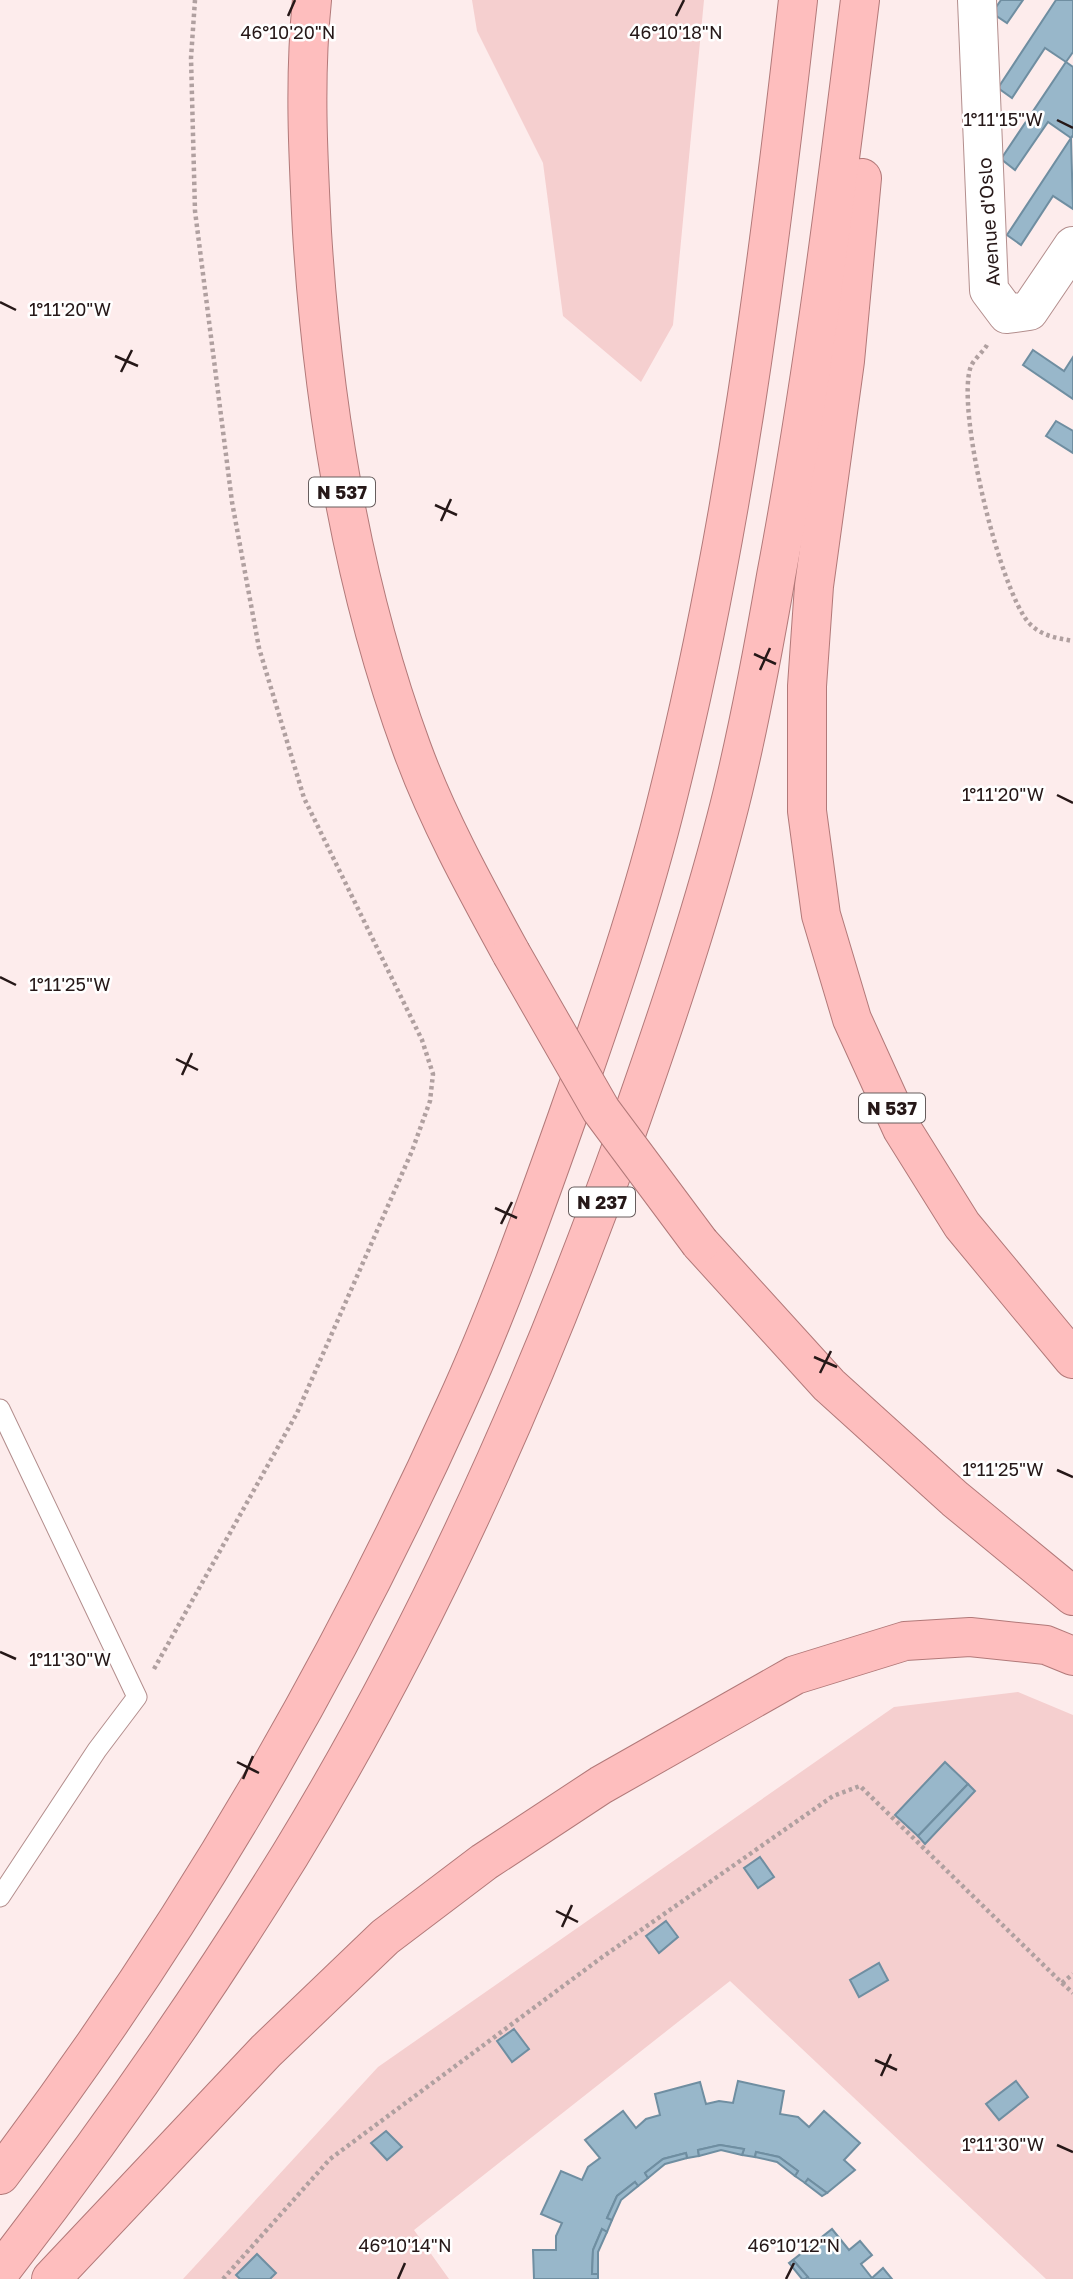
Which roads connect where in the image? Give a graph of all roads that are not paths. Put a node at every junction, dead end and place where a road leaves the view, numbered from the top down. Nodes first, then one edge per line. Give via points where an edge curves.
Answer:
1 (312, 0) edge
2 (798, 0) edge
3 (860, 0) edge
4 (872, 0) edge
5 (977, 0) edge
6 (1073, 246) edge
7 (1073, 1359) edge
8 (0, 1409) edge
9 (1073, 1596) edge
10 (1073, 1656) edge
11 (0, 1897) edge
12 (0, 2175) edge
13 (0, 2272) edge
14 (51, 2279) edge

1 - 9 highway, N 537, bridge via 307,146 316,303 334,454 365,598 412,749 463,864 601,1110 700,1243 829,1385 955,1499
2 - 12 highway, N 237 via 756,340 708,626 640,901 539,1198 458,1400 313,1692 249,1807 169,1935
3 - 13 highway, N 237 via 789,506 730,802 660,1039 591,1231 515,1420 434,1591 299,1838 196,2004
4 - 7 highway, N 537 via 864,161 845,362 814,586 807,686 807,811 819,902 852,1019 901,1129 962,1226
5 - 6 street, Avenue d'Oslo via 989,290 1007,314 1029,311
8 - 11 lane via 137,1697
10 - 14 highway via 1046,1645 970,1637 905,1641 795,1675 601,1785 484,1862 385,1937 266,2050

